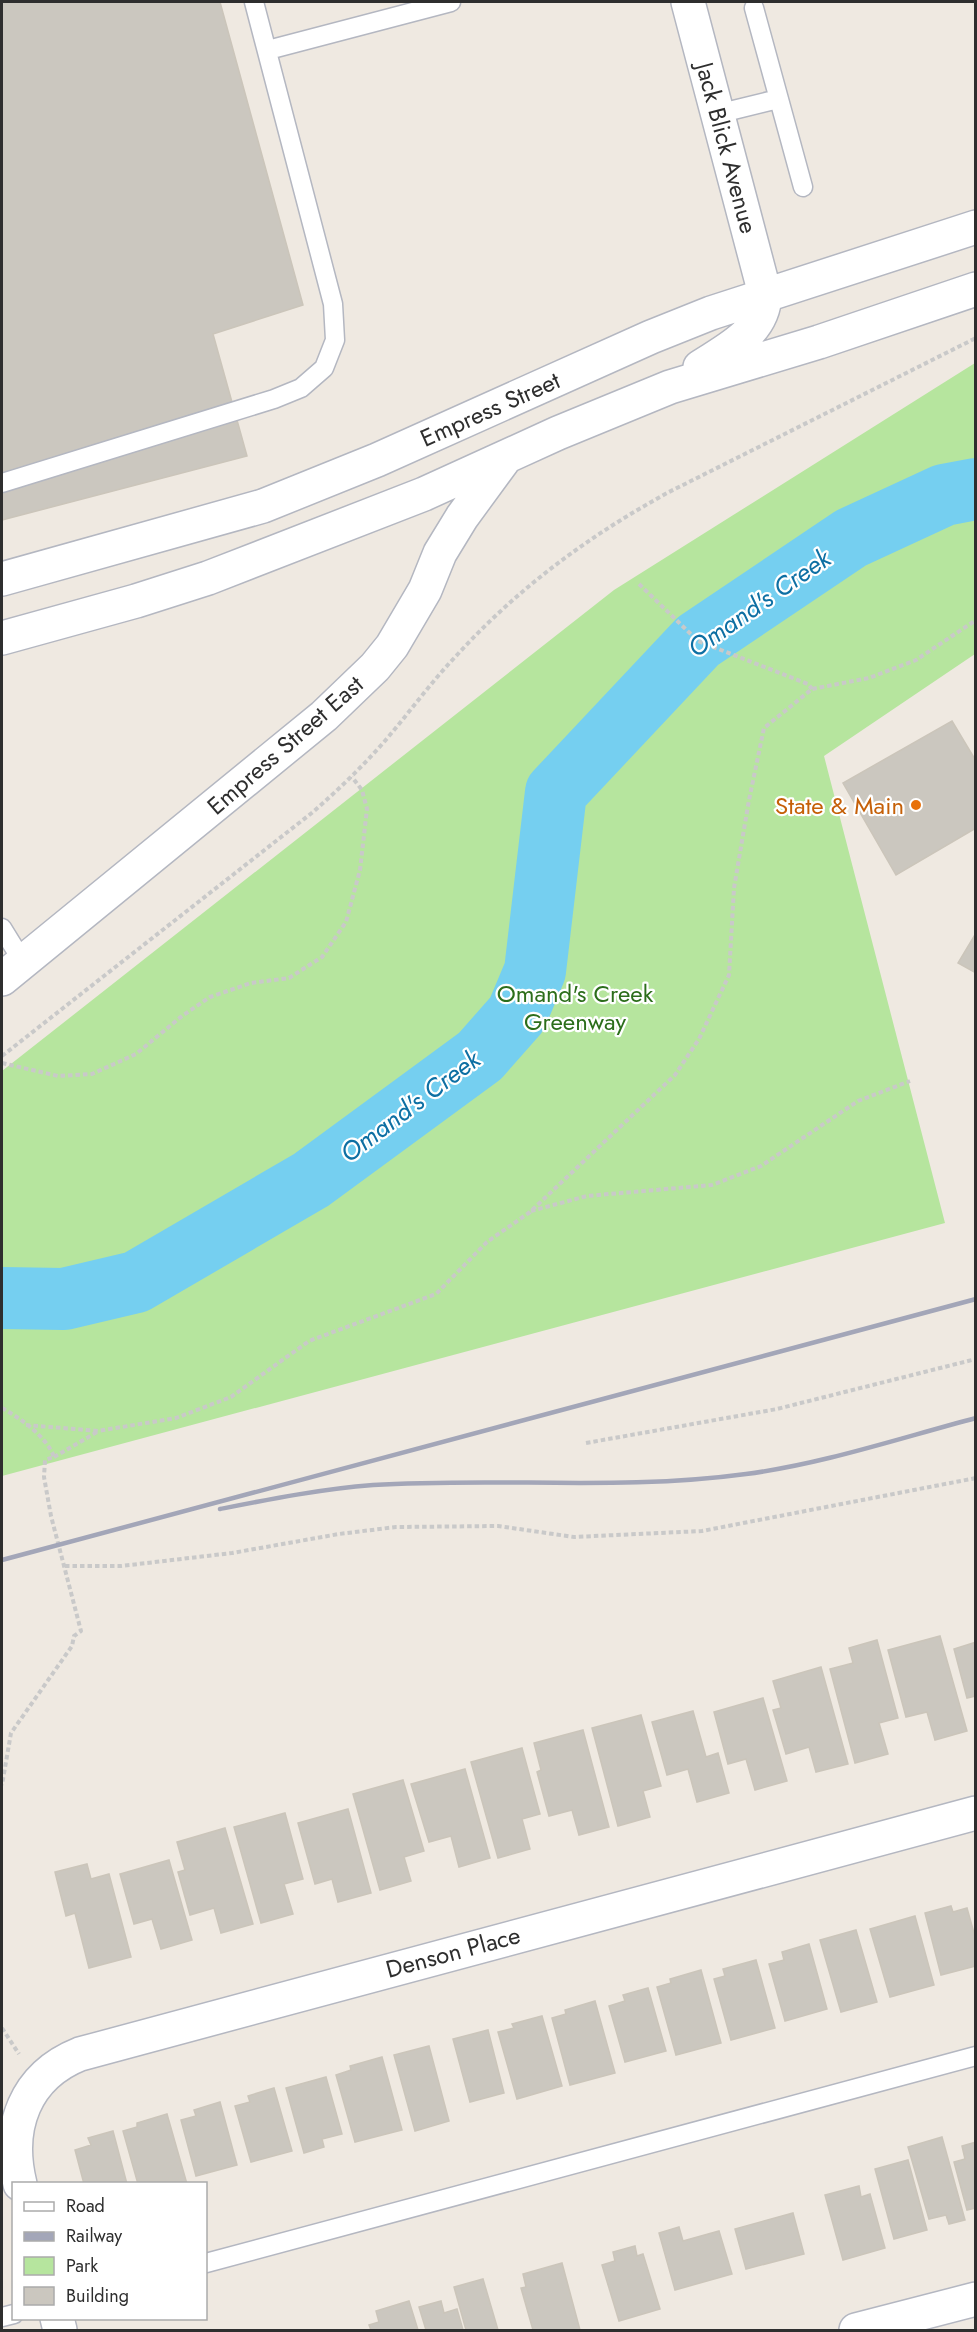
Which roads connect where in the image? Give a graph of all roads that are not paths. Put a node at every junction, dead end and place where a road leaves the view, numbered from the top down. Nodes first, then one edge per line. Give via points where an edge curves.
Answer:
1 (254, 2) edge
2 (451, 2) edge
3 (688, 2) edge
4 (754, 8) dead end
5 (268, 50) junction
6 (778, 99) junction
7 (717, 114) junction
8 (803, 187) dead end
9 (975, 227) edge
10 (975, 290) edge
11 (765, 294) junction
12 (670, 387) junction
13 (506, 457) junction
14 (2, 483) edge
15 (2, 579) edge
16 (2, 638) edge
17 (2, 928) edge
18 (12, 970) edge
19 (975, 1813) edge
20 (975, 2056) edge
21 (20, 2182) edge
22 (207, 2263) edge
23 (975, 2299) edge
24 (856, 2331) edge

1 - 5 lane
2 - 5 lane
3 - 7 main road, Jack Blick Avenue
4 - 6 lane
5 - 14 lane via 333,304 335,340 324,368 301,388
6 - 7 lane
6 - 8 lane
7 - 11 main road, Jack Blick Avenue
9 - 11 main road, Empress Street
10 - 12 main road, Empress Street
11 - 12 main road via 765,307 747,335
11 - 15 main road, Empress Street via 651,337 377,460 263,506
12 - 13 main road, Empress Street
13 - 16 main road, Empress Street via 424,494 208,578
13 - 18 main road, Empress Street East via 462,517 409,619 375,667 324,716
17 - 18 lane
19 - 21 main road, Denson Place via 61,2061 28,2097 20,2116 16,2139
20 - 22 lane
23 - 24 main road

